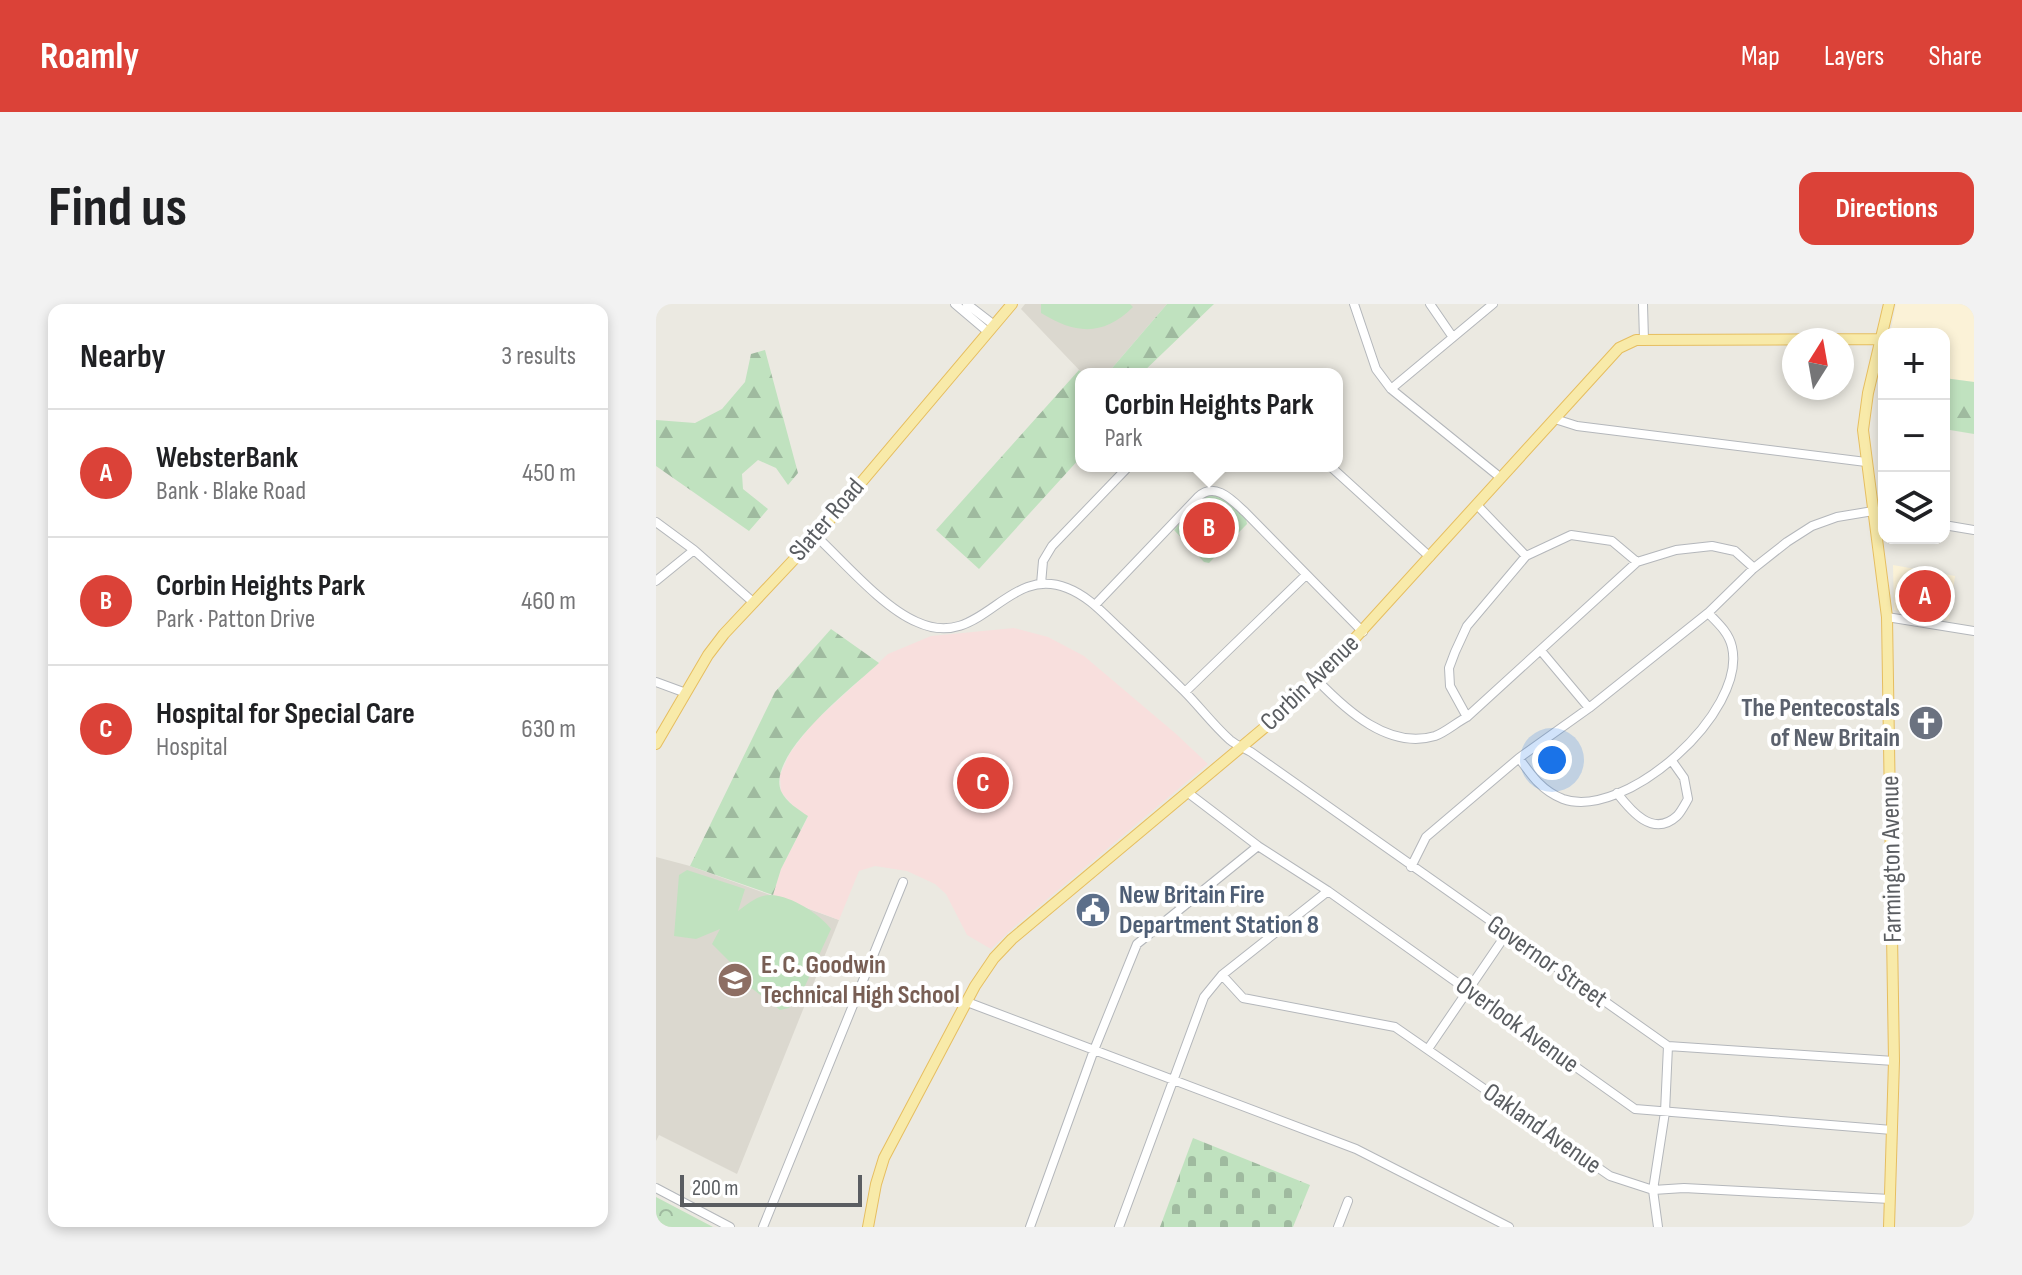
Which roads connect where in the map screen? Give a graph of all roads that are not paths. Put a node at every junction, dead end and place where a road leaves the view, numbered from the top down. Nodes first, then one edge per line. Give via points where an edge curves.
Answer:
1 (955, 304) edge
2 (1012, 304) edge
3 (1354, 304) edge
4 (1430, 304) edge
5 (1493, 304) edge
6 (1643, 304) edge
7 (1889, 304) edge
8 (971, 306) edge
9 (991, 328) junction
10 (1884, 328) edge
11 (1452, 336) junction
12 (1878, 339) edge
13 (1644, 340) junction
14 (1878, 352) edge
15 (1391, 389) junction
16 (1555, 419) junction
17 (1866, 462) junction
18 (1123, 472) edge
19 (1337, 472) edge
20 (1501, 478) junction
21 (1477, 505) junction
22 (1877, 515) edge
23 (656, 522) edge
24 (1950, 526) edge
25 (1974, 530) edge
26 (816, 536) junction
27 (694, 550) junction
28 (1526, 556) junction
29 (1430, 557) junction
30 (1637, 562) junction
31 (1754, 568) junction
32 (1306, 575) junction
33 (656, 581) edge
34 (1041, 584) junction
35 (753, 602) junction
36 (1095, 605) junction
37 (1708, 613) junction
38 (1887, 617) junction
39 (1974, 631) edge
40 (1363, 632) junction
41 (1542, 652) junction
42 (1317, 680) junction
43 (656, 682) edge
44 (1185, 692) junction
45 (686, 693) junction
46 (1589, 708) junction
47 (1467, 717) junction
48 (656, 744) edge
49 (1241, 747) junction
50 (1519, 758) junction
51 (1672, 761) junction
52 (1187, 792) junction
53 (1617, 793) junction
54 (1258, 846) junction
55 (1411, 867) junction
56 (903, 882) dead end
57 (1328, 891) junction
58 (1507, 933) junction
59 (1222, 975) junction
60 (1468, 990) junction
61 (967, 1002) junction
62 (1668, 1046) junction
63 (1428, 1049) junction
64 (1094, 1050) junction
65 (1894, 1061) junction
66 (1173, 1078) junction
67 (1665, 1112) junction
68 (1892, 1130) junction
69 (656, 1188) edge
70 (1653, 1190) junction
71 (1890, 1199) junction
72 (1348, 1201) dead end
73 (730, 1227) edge
74 (763, 1227) edge
75 (868, 1227) edge
76 (1030, 1227) edge
77 (1119, 1227) edge
78 (1338, 1227) edge
79 (1509, 1227) edge
80 (1658, 1227) edge
81 (1889, 1227) edge

1 - 9 street
2 - 9 main road, Slater Road
3 - 15 street via 1376,369
4 - 11 street
5 - 11 street
6 - 13 street
7 - 10 main road, Farmington Avenue
8 - 9 street
9 - 26 main road, Slater Road
11 - 15 street
12 - 13 main road, Corbin Avenue
13 - 16 main road, Corbin Avenue via 1619,348
14 - 17 main road, Farmington Avenue via 1863,430
15 - 20 street
16 - 17 street
16 - 20 main road, Corbin Avenue
17 - 22 main road, Farmington Avenue
18 - 34 street via 1052,546 1043,561
19 - 29 street
20 - 21 main road, Corbin Avenue
21 - 28 street
21 - 29 main road, Corbin Avenue
22 - 31 street via 1845,515 1812,526
22 - 38 main road, Farmington Avenue
23 - 27 street
24 - 25 street
26 - 34 street via 895,609 918,623 965,625 1013,591
26 - 35 main road, Slater Road
27 - 33 street
27 - 35 street
28 - 30 street via 1571,535 1612,541
28 - 47 street via 1467,626 1449,668 1450,686
29 - 40 main road, Corbin Avenue
30 - 31 street via 1712,546 1735,551
30 - 41 street
31 - 37 street
32 - 36 street via 1234,501 1208,490
32 - 40 street
32 - 44 street
34 - 36 street, Governor Street via 1070,589
35 - 45 main road, Slater Road via 716,644
36 - 44 street, Governor Street
37 - 46 street
37 - 51 street via 1724,628 1733,670 1727,693
38 - 39 street
38 - 65 main road, Farmington Avenue
40 - 42 main road, Corbin Avenue
41 - 46 street
41 - 47 street
42 - 47 street via 1377,730 1407,738 1435,736
42 - 49 main road, Corbin Avenue
43 - 45 street
44 - 49 street, Governor Street
45 - 48 main road, Slater Road
46 - 50 street
49 - 52 main road, Corbin Avenue
49 - 55 street, Governor Street
50 - 53 street via 1537,783 1565,799 1593,800
50 - 55 street via 1426,837
51 - 53 street
51 - 53 street via 1684,778 1688,799 1677,817 1660,824 1636,818
52 - 54 street, Overlook Avenue
52 - 61 main road, Corbin Avenue via 1003,948
54 - 57 street, Overlook Avenue
54 - 64 street via 1137,944
55 - 58 street, Governor Street
56 - 74 street
57 - 59 street
57 - 60 street, Overlook Avenue
58 - 60 street
58 - 62 street, Governor Street
59 - 63 street, Oakland Avenue via 1243,998 1395,1027
59 - 66 street via 1204,997
60 - 63 street
60 - 67 street, Overlook Avenue via 1635,1109
61 - 64 street
61 - 75 main road, Corbin Avenue via 884,1158
62 - 65 street
62 - 67 street
63 - 70 street, Oakland Avenue via 1610,1176
64 - 66 street
64 - 76 street
65 - 68 main road, Farmington Avenue
66 - 77 street
66 - 79 street via 1356,1149
67 - 68 street, Overlook Avenue
67 - 70 street
68 - 71 main road, Farmington Avenue
69 - 73 street
70 - 71 street, Oakland Avenue
70 - 80 street
71 - 81 main road, Farmington Avenue
72 - 78 street

